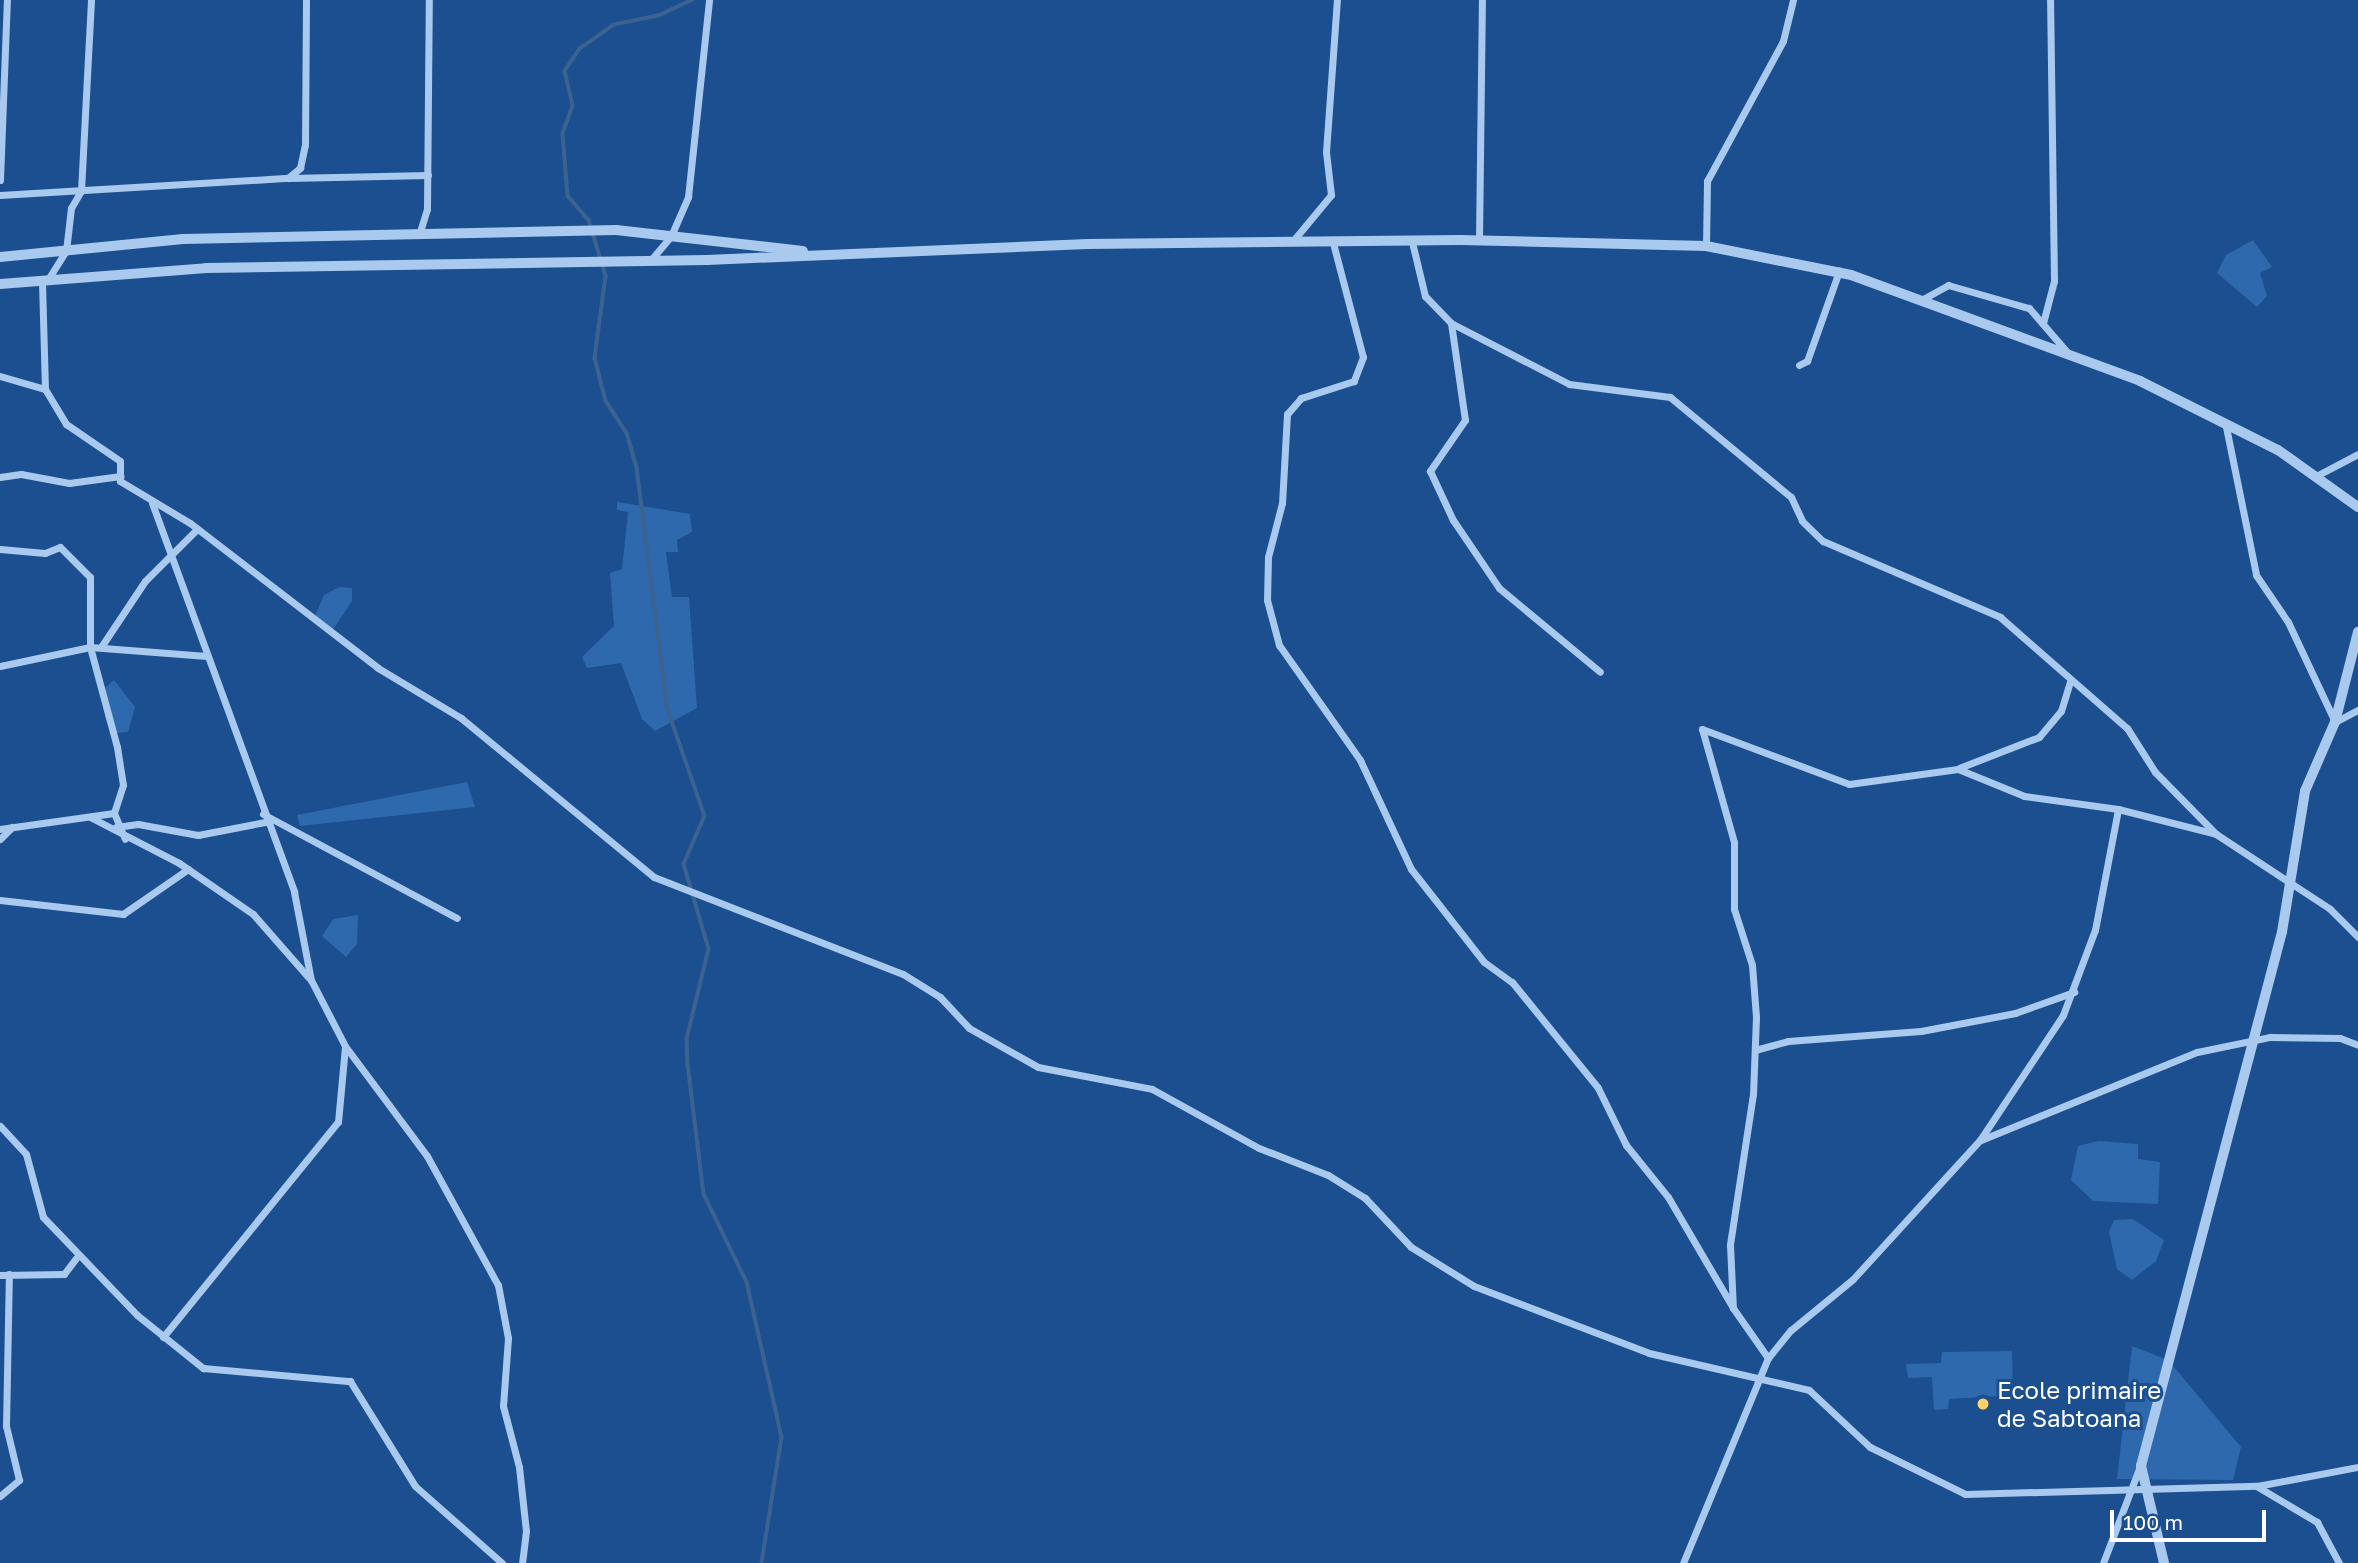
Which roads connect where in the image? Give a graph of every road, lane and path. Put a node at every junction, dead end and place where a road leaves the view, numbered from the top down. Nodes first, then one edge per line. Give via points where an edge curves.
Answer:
1 (7, 0) edge
2 (91, 0) edge
3 (306, 0) edge
4 (429, 0) edge
5 (709, 0) edge
6 (1337, 0) edge
7 (1482, 0) edge
8 (1793, 0) edge
9 (2050, 0) edge
10 (428, 175) junction
11 (288, 178) junction
12 (0, 180) edge
13 (81, 191) junction
14 (0, 195) edge
15 (419, 235) junction
16 (671, 236) junction
17 (1479, 240) junction
18 (1292, 242) junction
19 (1412, 242) junction
20 (1333, 243) junction
21 (1706, 246) junction
22 (66, 251) junction
23 (830, 254) junction
24 (0, 257) edge
25 (650, 261) junction
26 (1839, 271) junction
27 (45, 282) junction
28 (0, 284) edge
29 (1923, 299) junction
30 (1451, 323) junction
31 (2043, 323) junction
32 (2067, 352) junction
33 (1799, 365) dead end
34 (0, 376) edge
35 (45, 389) junction
36 (2225, 422) junction
37 (2358, 454) edge
38 (121, 476) junction
39 (2316, 476) junction
40 (0, 477) edge
41 (152, 503) junction
42 (2358, 507) edge
43 (197, 529) junction
44 (0, 549) edge
45 (169, 559) junction
46 (2358, 632) edge
47 (90, 647) junction
48 (101, 647) junction
49 (207, 656) junction
50 (0, 666) edge
51 (1600, 672) dead end
52 (2070, 682) junction
53 (2358, 710) edge
54 (2335, 722) junction
55 (1958, 769) junction
56 (2118, 809) junction
57 (114, 813) junction
58 (261, 813) junction
59 (90, 817) junction
60 (265, 822) junction
61 (13, 827) junction
62 (120, 827) junction
63 (108, 828) junction
64 (0, 829) edge
65 (2216, 834) junction
66 (0, 839) edge
67 (125, 839) junction
68 (188, 869) junction
69 (2290, 884) junction
70 (0, 900) edge
71 (457, 918) dead end
72 (2358, 937) edge
73 (311, 981) junction
74 (2074, 992) junction
75 (2250, 1039) junction
76 (2358, 1045) edge
77 (345, 1046) junction
78 (1755, 1050) junction
79 (0, 1126) edge
80 (1980, 1140) junction
81 (76, 1258) junction
82 (9, 1274) junction
83 (0, 1275) edge
84 (1733, 1308) junction
85 (163, 1337) junction
86 (1768, 1358) junction
87 (1755, 1378) junction
88 (2141, 1466) junction
89 (2358, 1467) edge
90 (2257, 1486) junction
91 (2130, 1489) junction
92 (2143, 1490) junction
93 (0, 1496) edge
94 (502, 1563) edge
95 (522, 1563) edge
96 (1683, 1563) edge
97 (2103, 1563) edge
98 (2164, 1563) edge
99 (2339, 1563) edge

1 - 12 street
2 - 13 street
3 - 11 street via 305,145 300,168
4 - 10 street
5 - 16 street via 688,197
6 - 18 street via 1326,152 1331,195
7 - 17 street
8 - 21 street via 1783,41 1707,181
9 - 31 street via 2054,281
10 - 11 street
10 - 15 street
11 - 13 street
13 - 14 street
13 - 22 street via 71,208
15 - 16 street via 616,230
15 - 22 street via 183,239
16 - 23 street
16 - 25 street
17 - 19 street
17 - 21 street
18 - 20 street
18 - 23 street
19 - 20 street
19 - 30 street via 1425,296
20 - 84 street via 1363,357 1354,381 1301,398 1287,414 1282,503 1268,557 1267,600 1279,645 1360,760 1411,869 1484,962 1512,982 1598,1088 1626,1145 1668,1197
21 - 26 street
22 - 24 street
22 - 27 street
23 - 25 street
25 - 27 street via 334,264
26 - 29 street
26 - 33 street via 1807,361
27 - 28 street
27 - 35 street
29 - 31 street via 1948,285 1978,290 2029,308
29 - 32 street
30 - 51 street via 1465,420 1430,471 1453,520 1499,588
30 - 52 street via 1569,384 1678,402 1791,497 1802,521 1823,541 1985,607
31 - 32 street
32 - 36 street
34 - 35 street
35 - 38 street via 66,424 120,461
36 - 39 street
36 - 54 street via 2256,575 2288,622
37 - 39 street
38 - 40 street via 69,483 21,474
38 - 41 street
39 - 42 street
41 - 43 street
41 - 45 street
43 - 45 street
43 - 87 street via 378,668 461,718 654,877 903,974 940,997 969,1028 1038,1067 1152,1088 1259,1148 1328,1175 1365,1198 1411,1247 1474,1286 1578,1330
44 - 47 street via 60,547 82,569 93,597
45 - 48 street via 145,581
45 - 49 street
46 - 54 street
47 - 48 street
47 - 50 street
47 - 57 street via 123,785
48 - 49 street
49 - 58 street
52 - 55 street via 2061,711 2039,737
52 - 65 street via 2127,728 2155,772
53 - 54 street
54 - 69 street via 2305,791
55 - 56 street via 2024,796
55 - 78 street via 1849,784 1702,729 1734,842 1734,909 1752,965
56 - 65 street
56 - 74 street via 2095,930 2081,957
57 - 59 street
57 - 62 street
58 - 60 street
58 - 71 street
59 - 61 street
59 - 63 street
60 - 62 street via 198,835
60 - 73 street via 294,892
61 - 64 street
61 - 66 street
62 - 63 street
62 - 67 street
63 - 67 street
65 - 69 street
67 - 68 street
68 - 70 street via 123,914
68 - 73 street via 253,914
69 - 72 street
69 - 75 street
73 - 77 street
74 - 78 street via 2015,1013 1921,1031 1787,1041
74 - 80 street
75 - 76 street via 2340,1038
75 - 80 street via 2197,1052
75 - 88 street
77 - 85 street via 338,1122
77 - 95 street via 394,1105 498,1285 508,1338 503,1406 519,1467 526,1531
78 - 84 street via 1730,1244
79 - 81 street via 26,1154 43,1217
80 - 86 street via 1853,1279 1800,1322
81 - 82 street via 64,1274
81 - 85 street
82 - 83 street
82 - 93 street via 6,1426 19,1480
84 - 86 street
85 - 94 street via 202,1367 350,1381 415,1486
86 - 87 street
87 - 91 street via 1810,1390 1870,1447 1950,1490
87 - 96 street
88 - 91 street
88 - 92 street
89 - 90 street
90 - 92 street
90 - 99 street via 2304,1510
91 - 92 street
91 - 97 street
92 - 98 street

